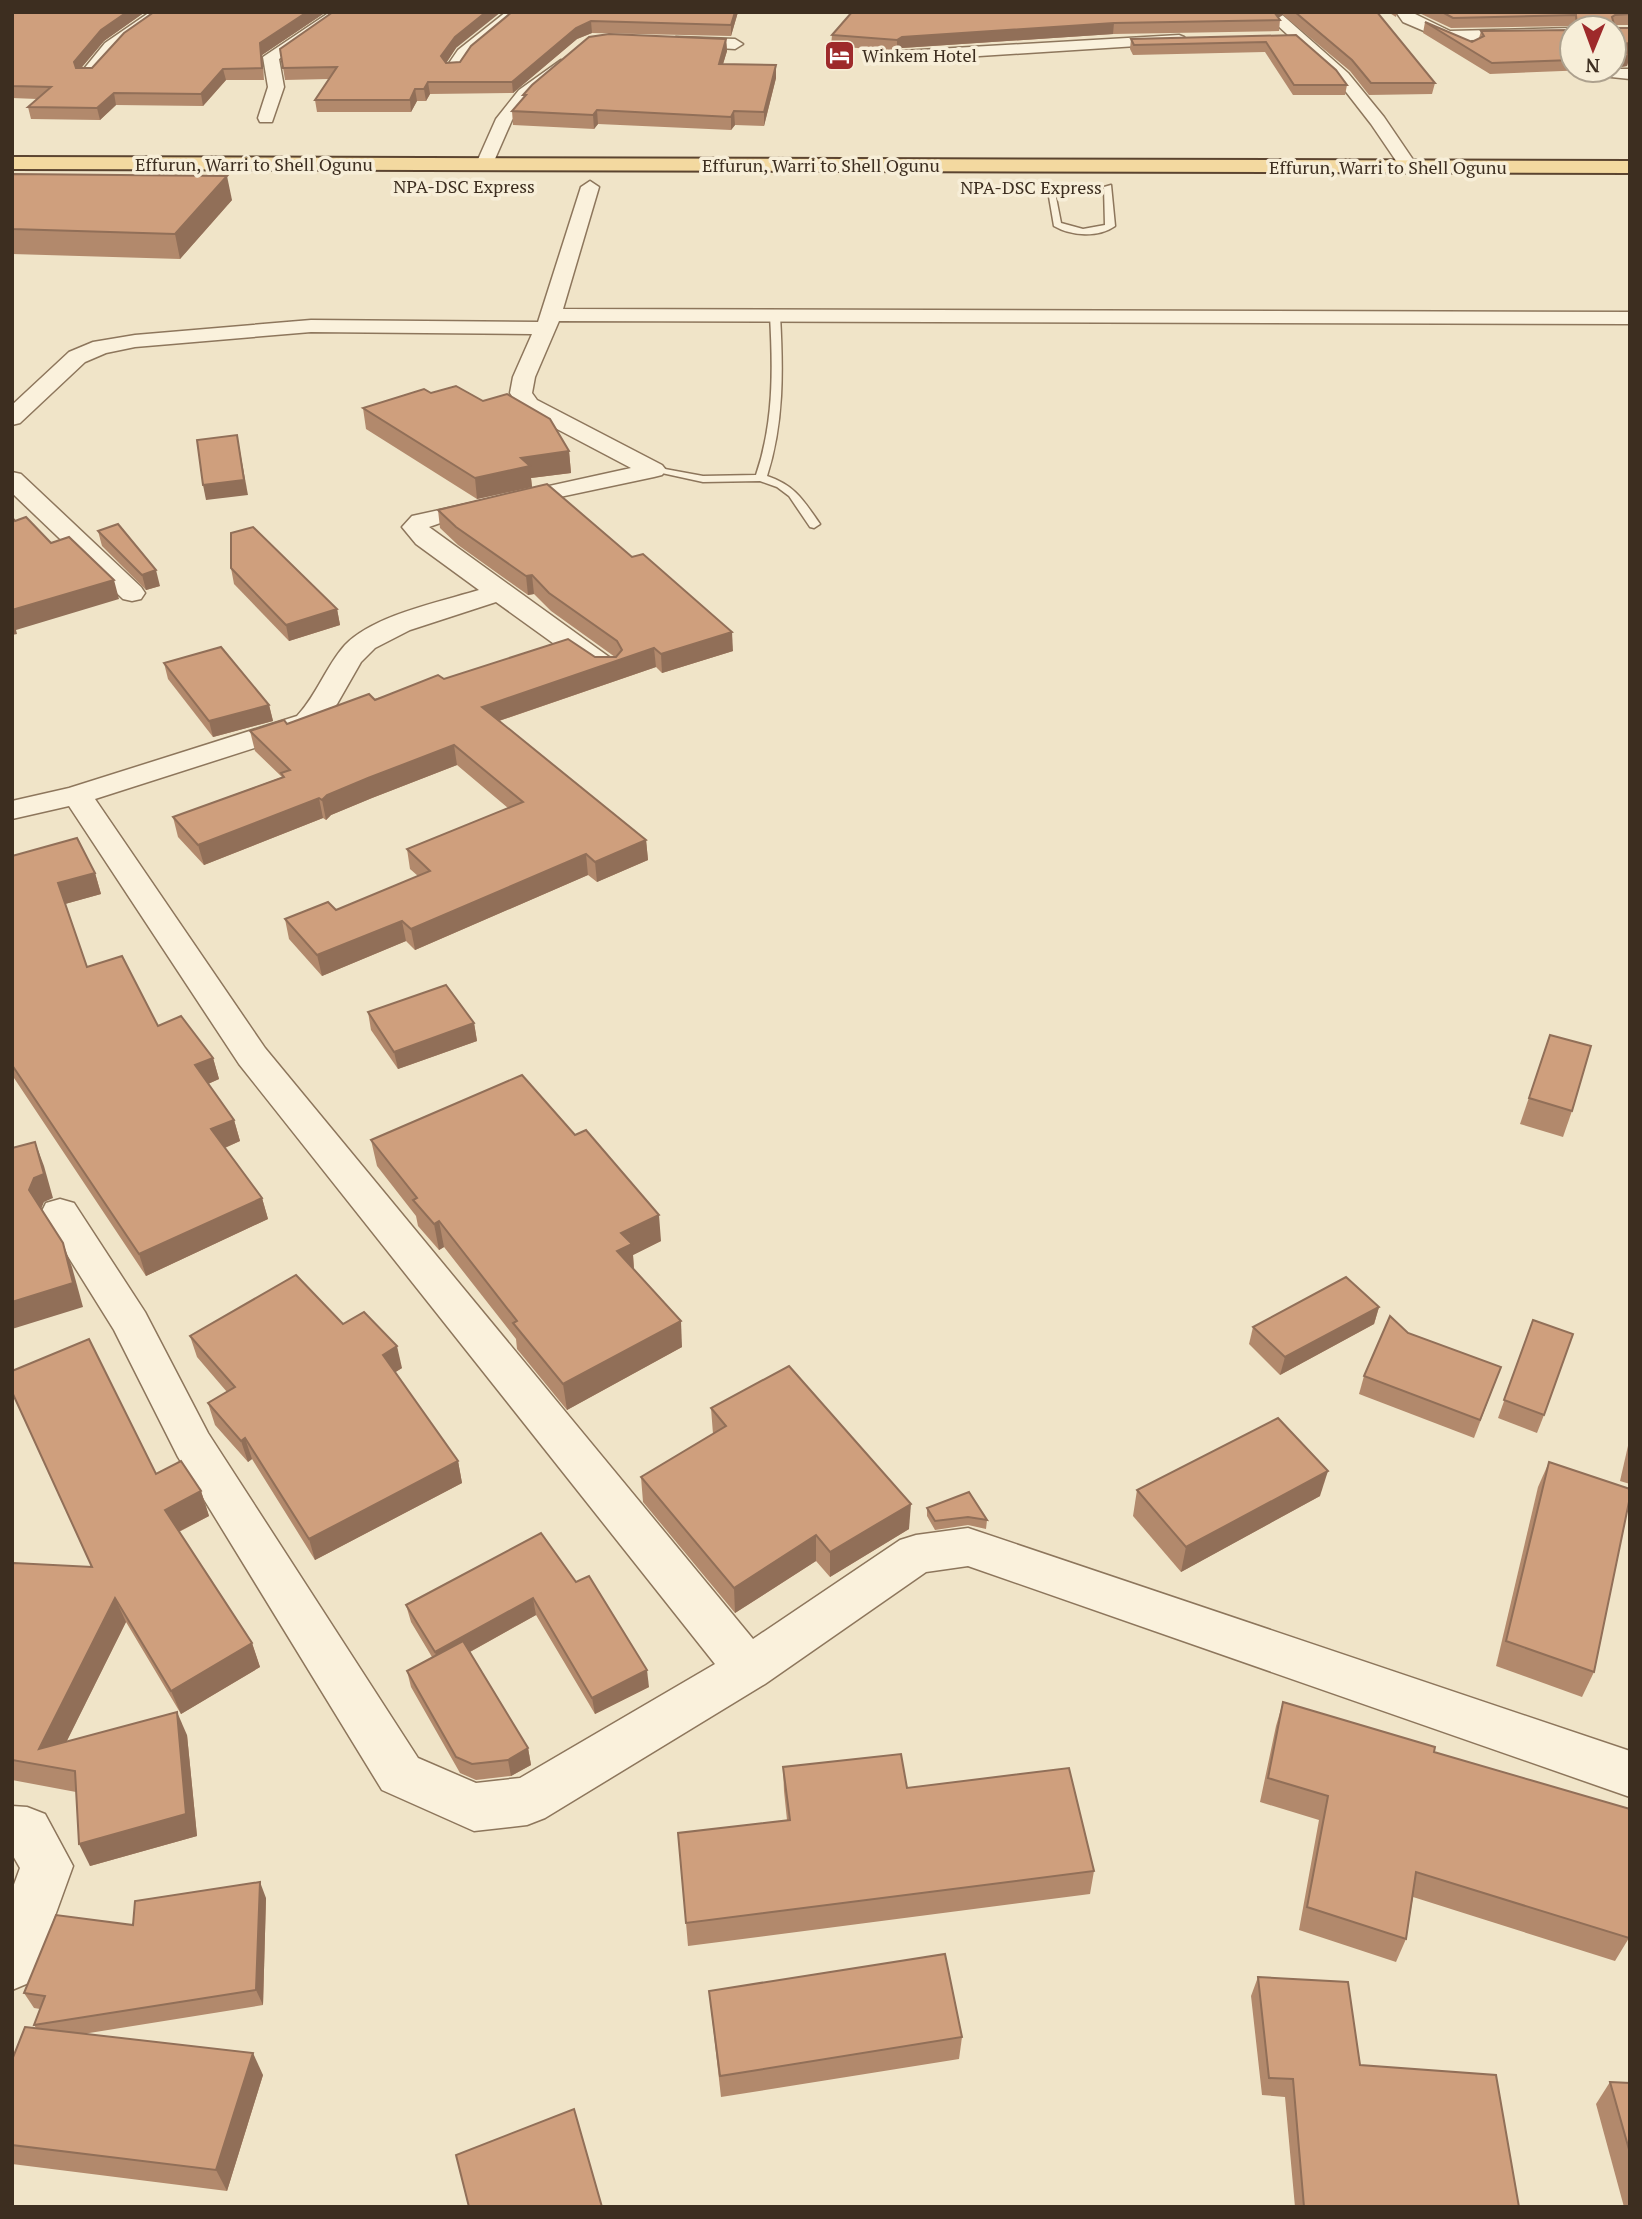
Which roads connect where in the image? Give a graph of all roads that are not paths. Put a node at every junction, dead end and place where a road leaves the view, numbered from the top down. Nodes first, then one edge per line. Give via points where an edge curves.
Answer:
1 (161, 12) edge
2 (341, 12) edge
3 (516, 12) edge
4 (1270, 12) edge
5 (1403, 12) edge
6 (1558, 33) edge
7 (1447, 36) junction
8 (1299, 37) junction
9 (1272, 38) edge
10 (1192, 40) edge
11 (666, 42) edge
12 (736, 44) dead end
13 (577, 51) edge
14 (1489, 54) edge
15 (902, 56) edge
16 (453, 69) edge
17 (87, 75) edge
18 (265, 118) dead end
19 (12, 163) edge
20 (485, 164) junction
21 (1409, 167) junction
22 (1630, 167) edge
23 (590, 187) dead end
24 (1043, 187) joint
25 (1115, 187) joint
26 (775, 315) junction
27 (1630, 318) edge
28 (548, 321) junction
29 (12, 418) edge
30 (654, 470) junction
31 (761, 478) junction
32 (12, 479) edge
33 (814, 524) dead end
34 (500, 592) junction
35 (132, 593) dead end
36 (607, 668) edge
37 (77, 795) junction
38 (12, 810) edge
39 (60, 1213) dead end
40 (748, 1669) junction
41 (1630, 1774) edge
42 (12, 1830) edge
43 (12, 1963) edge

1 - 17 street via 130,28 99,56
2 - 18 street via 271,57 276,87
3 - 16 street via 464,52
4 - 8 street
5 - 7 street
6 - 7 street
7 - 14 street
8 - 9 street
8 - 21 street via 1342,76
10 - 15 street
11 - 12 street
13 - 20 street via 525,93 504,119
19 - 20 main road, Effurun, Warri to Shell Ogunu
20 - 21 main road, Effurun, Warri to Shell Ogunu
21 - 22 main road, Effurun, Warri to Shell Ogunu
23 - 28 street
24 - 25 main road, NPA-DSC Express
24 - 25 lane via 1057,224 1082,230 1110,226
26 - 27 street
26 - 28 street
26 - 31 lane via 779,380 770,454
28 - 29 street via 311,326 101,347 77,357
28 - 30 street via 522,385 521,393 529,405
30 - 31 lane via 703,479
30 - 34 street via 440,515 415,527 425,540
31 - 33 lane via 793,494
32 - 35 street
34 - 36 street
34 - 37 street via 384,631 356,649 325,706 307,722
37 - 38 street
37 - 40 street via 252,1056
39 - 40 street via 131,1323 194,1445 400,1774 474,1807 527,1801
40 - 41 street via 916,1554 968,1547
42 - 43 street via 27,1831 47,1866

